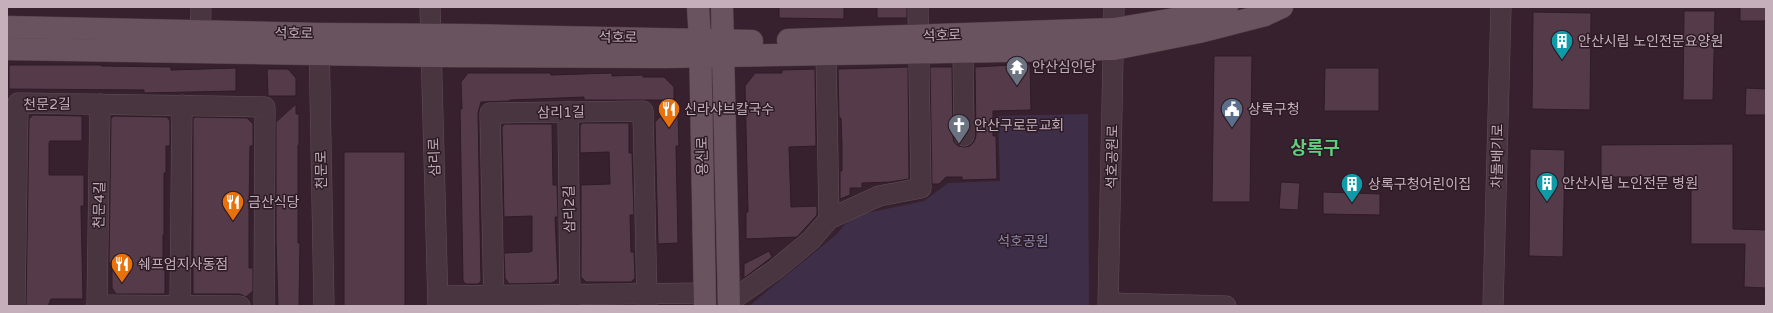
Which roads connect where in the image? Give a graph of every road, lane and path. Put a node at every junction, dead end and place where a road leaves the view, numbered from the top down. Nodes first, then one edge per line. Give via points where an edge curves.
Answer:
1 (201, 7) edge
2 (430, 7) edge
3 (698, 7) edge
4 (722, 7) edge
5 (918, 7) edge
6 (1114, 7) edge
7 (1226, 7) edge
8 (1282, 7) edge
9 (1501, 7) edge
10 (7, 27) edge
11 (430, 34) junction
12 (1114, 39) junction
13 (200, 41) junction
14 (319, 44) junction
15 (919, 44) junction
16 (700, 48) junction
17 (723, 48) junction
18 (7, 49) edge
19 (963, 52) junction
20 (826, 55) junction
21 (431, 56) junction
22 (100, 104) junction
23 (182, 105) junction
24 (568, 112) junction
25 (964, 136) dead end
26 (829, 219) junction
27 (647, 299) edge
28 (705, 299) edge
29 (494, 300) edge
30 (570, 300) edge
31 (438, 301) edge
32 (729, 304) edge
33 (97, 305) edge
34 (180, 305) edge
35 (1109, 305) edge
36 (15, 306) edge
37 (240, 306) edge
38 (264, 306) edge
39 (324, 306) edge
40 (1226, 306) edge
41 (1493, 306) edge

1 - 13 street
2 - 11 street, 삼리로
3 - 16 main road, 용신로
4 - 17 main road, 용신로
5 - 15 street
6 - 12 street, 석호공원로
7 - 12 main road, 석호로
8 - 12 main road, 석호로 via 1265,15 1199,32
9 - 41 street, 차돌배기로
10 - 13 main road, 석호로
11 - 14 main road, 석호로
11 - 16 main road, 석호로
11 - 21 street, 삼리로
12 - 15 main road, 석호로
12 - 19 main road, 석호로
12 - 35 street, 석호공원로
13 - 14 main road, 석호로
13 - 18 main road, 석호로
14 - 21 main road, 석호로
14 - 39 street, 천문로
15 - 17 main road, 석호로 via 797,40
15 - 19 main road, 석호로
15 - 20 main road, 석호로
15 - 26 street, 석호로 via 921,188 879,196
16 - 17 main road, 석호로
16 - 21 main road, 석호로
16 - 28 main road, 용신로
17 - 20 main road, 석호로
17 - 32 main road, 용신로
19 - 25 street
20 - 26 street
21 - 31 street, 삼리로
22 - 23 street, 천문2길
22 - 33 street, 천문4길
22 - 36 street, 천문2길 via 18,103
23 - 34 street
23 - 38 street, 천문2길 via 264,106
24 - 27 street, 삼리1길 via 643,111
24 - 29 street, 삼리1길 via 490,113
24 - 30 street, 삼리2길
26 - 32 street via 811,240
27 - 28 street
27 - 30 street
29 - 30 street
29 - 31 street
33 - 34 street
34 - 37 street
35 - 40 street

